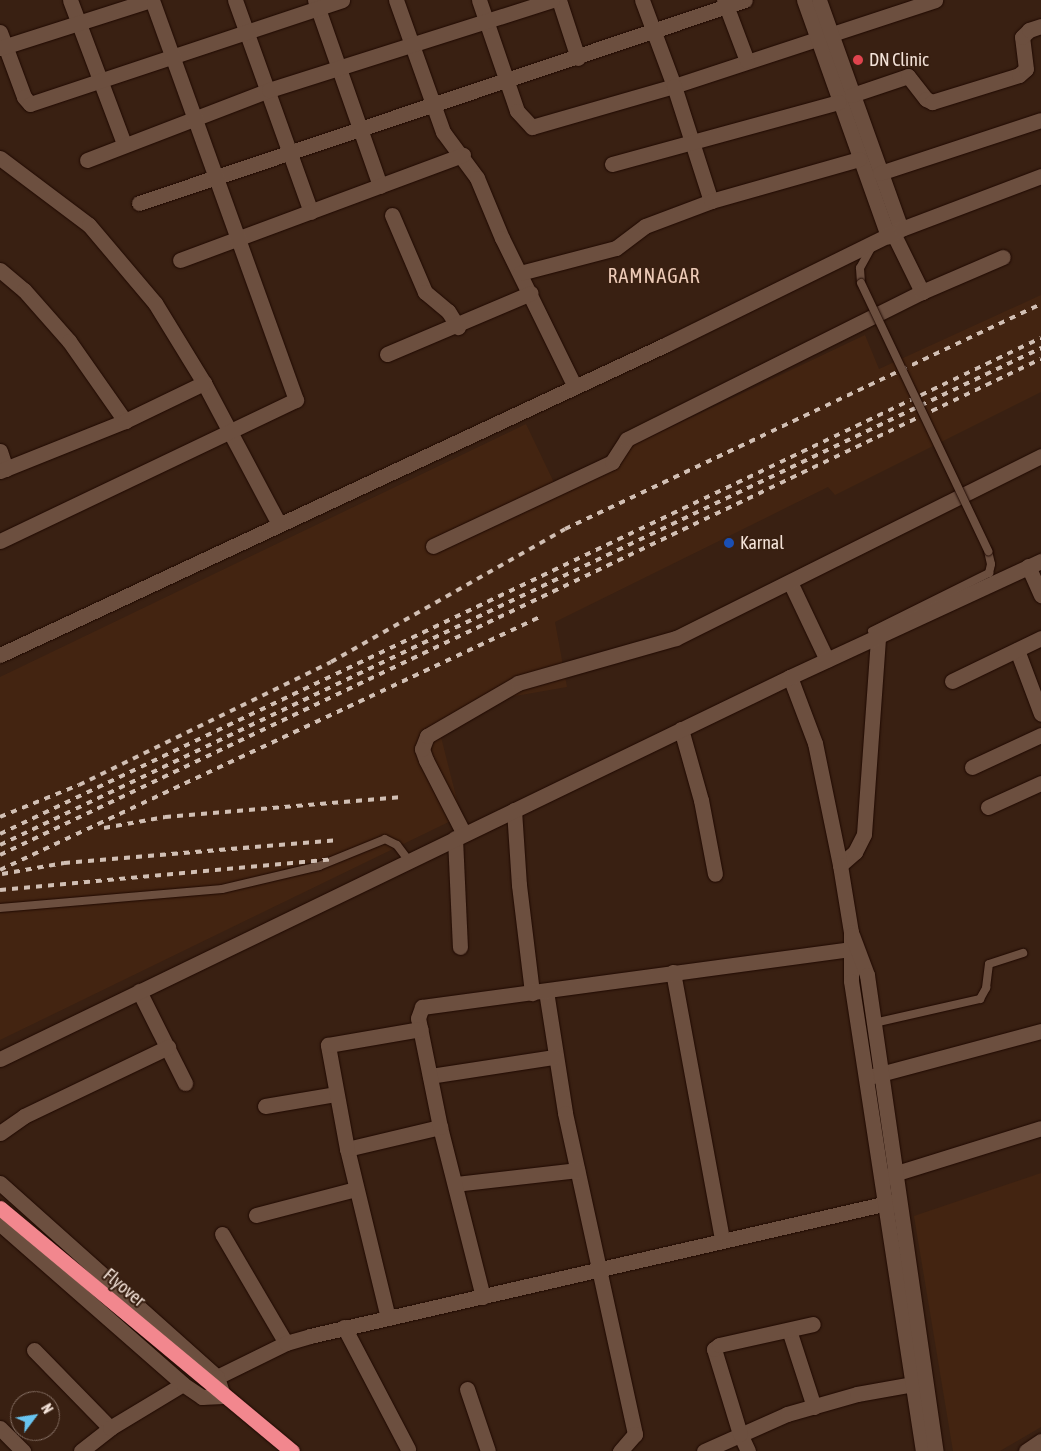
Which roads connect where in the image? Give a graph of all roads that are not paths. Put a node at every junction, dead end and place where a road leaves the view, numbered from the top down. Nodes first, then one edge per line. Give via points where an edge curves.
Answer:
1 (70, 0) edge
2 (151, 0) edge
3 (236, 0) edge
4 (342, 0) edge
5 (396, 0) edge
6 (479, 0) edge
7 (552, 0) edge
8 (559, 0) edge
9 (642, 0) edge
10 (746, 0) edge
11 (804, 0) edge
12 (819, 0) edge
13 (935, 0) edge
14 (725, 3) edge
15 (316, 4) edge
16 (906, 5) edge
17 (487, 23) junction
18 (79, 24) junction
19 (1041, 26) edge
20 (0, 32) edge
21 (247, 32) junction
22 (653, 32) junction
23 (832, 35) junction
24 (817, 39) junction
25 (411, 44) junction
26 (3, 47) edge
27 (171, 56) junction
28 (578, 58) junction
29 (747, 61) junction
30 (339, 68) junction
31 (100, 81) junction
32 (508, 82) junction
33 (674, 86) junction
34 (269, 90) junction
35 (846, 99) junction
36 (434, 105) junction
37 (195, 118) junction
38 (1041, 120) edge
39 (359, 127) junction
40 (124, 144) junction
41 (693, 144) junction
42 (290, 150) junction
43 (463, 155) junction
44 (0, 158) edge
45 (87, 160) dead end
46 (859, 160) junction
47 (612, 164) dead end
48 (880, 173) junction
49 (1041, 176) edge
50 (217, 177) junction
51 (380, 186) junction
52 (711, 201) junction
53 (139, 203) dead end
54 (311, 212) junction
55 (392, 215) dead end
56 (889, 235) junction
57 (239, 238) junction
58 (1003, 257) dead end
59 (180, 260) dead end
60 (0, 270) edge
61 (520, 274) junction
62 (922, 292) junction
63 (531, 293) junction
64 (458, 327) junction
65 (388, 354) dead end
66 (204, 383) junction
67 (574, 385) junction
68 (124, 421) junction
69 (232, 434) junction
70 (0, 452) edge
71 (1041, 456) edge
72 (3, 470) edge
73 (279, 524) junction
74 (0, 541) edge
75 (433, 546) dead end
76 (1035, 563) edge
77 (790, 582) junction
78 (1041, 595) edge
79 (878, 638) junction
80 (1041, 638) edge
81 (1017, 650) junction
82 (0, 655) edge
83 (833, 657) junction
84 (790, 677) junction
85 (952, 682) dead end
86 (1041, 714) edge
87 (681, 729) junction
88 (1041, 735) edge
89 (972, 767) dead end
90 (1041, 783) edge
91 (988, 807) dead end
92 (514, 810) junction
93 (460, 836) junction
94 (408, 861) junction
95 (840, 865) junction
96 (715, 874) dead end
97 (0, 908) edge
98 (851, 932) junction
99 (460, 947) dead end
100 (850, 949) junction
101 (1023, 953) dead end
102 (673, 972) junction
103 (139, 991) junction
104 (539, 992) junction
105 (874, 1023) junction
106 (421, 1030) junction
107 (1041, 1030) edge
108 (168, 1047) junction
109 (554, 1057) junction
110 (0, 1059) edge
111 (874, 1075) junction
112 (430, 1076) junction
113 (185, 1083) dead end
114 (335, 1094) junction
115 (265, 1106) dead end
116 (440, 1127) junction
117 (1041, 1128) edge
118 (0, 1133) edge
119 (347, 1149) junction
120 (577, 1170) junction
121 (895, 1176) junction
122 (880, 1178) junction
123 (0, 1183) edge
124 (455, 1184) junction
125 (356, 1189) junction
126 (892, 1202) junction
127 (0, 1208) edge
128 (256, 1215) dead end
129 (1, 1226) edge
130 (222, 1234) dead end
131 (722, 1240) junction
132 (600, 1269) junction
133 (483, 1296) junction
134 (388, 1318) junction
135 (813, 1324) dead end
136 (344, 1327) junction
137 (789, 1330) junction
138 (286, 1343) junction
139 (34, 1350) dead end
140 (214, 1381) junction
141 (184, 1384) junction
142 (913, 1384) junction
143 (467, 1389) dead end
144 (223, 1396) junction
145 (814, 1407) junction
146 (255, 1423) junction
147 (0, 1428) edge
148 (110, 1428) junction
149 (740, 1434) junction
150 (1041, 1441) edge
151 (622, 1448) edge
152 (408, 1449) dead end
153 (23, 1451) edge
154 (81, 1451) edge
155 (277, 1451) edge
156 (292, 1451) edge
157 (488, 1451) edge
158 (607, 1451) edge
159 (704, 1451) edge
160 (748, 1451) edge
161 (924, 1451) edge
162 (936, 1451) edge
163 (1026, 1451) edge

1 - 18 street
2 - 18 street
2 - 27 street
3 - 21 street
4 - 15 street
5 - 25 street
6 - 17 street
7 - 17 street
8 - 28 street
9 - 22 street
10 - 14 street
11 - 24 street
12 - 23 street
13 - 16 street
14 - 22 street
14 - 29 street
15 - 21 street
15 - 30 street
16 - 23 street
17 - 25 street
17 - 32 street
18 - 26 street
18 - 31 street
19 - 35 street via 1029,30 1022,37 1026,69 1019,75 932,102 926,100 915,81 908,76
20 - 26 street
21 - 27 street
21 - 34 street
22 - 28 street
22 - 33 street
23 - 24 street
23 - 35 street
24 - 29 street
24 - 35 street
25 - 30 street
25 - 36 street
26 - 31 street via 30,104
27 - 31 street
27 - 37 street
28 - 32 street
29 - 33 street
30 - 34 street
30 - 39 street
31 - 40 street
32 - 33 street via 517,111 532,127
32 - 36 street
33 - 41 street
34 - 37 street
34 - 42 street
35 - 41 street
35 - 46 street
35 - 48 street
36 - 39 street
36 - 43 street via 443,132
37 - 40 street
37 - 50 street
38 - 48 street via 981,137
39 - 42 street
39 - 51 street
40 - 45 street
41 - 47 street
41 - 52 street
42 - 50 street
42 - 54 street
43 - 51 street
43 - 61 street via 481,185
44 - 66 street via 89,225 156,303
46 - 52 street
46 - 56 street
48 - 56 street
49 - 56 street
50 - 53 street
50 - 57 street
51 - 54 street
52 - 61 street via 650,224 616,248
54 - 57 street
55 - 64 street via 425,292 448,311
56 - 62 street
56 - 67 street via 667,344
56 - 83 lane, bridge via 860,268 861,283 988,551 991,564 989,573 844,645
57 - 59 street
57 - 69 street via 296,395 292,403
58 - 62 street
60 - 68 street via 24,290 69,341
61 - 63 street
62 - 75 street via 627,439 612,462
63 - 64 street
63 - 67 street
64 - 65 street
66 - 68 street
66 - 69 street
67 - 73 street
68 - 72 street
69 - 73 street
69 - 74 street
70 - 72 street
71 - 77 street
73 - 82 street
76 - 78 street
76 - 79 street
77 - 83 street
77 - 93 street via 654,646 518,683 427,736 422,749
79 - 83 street
79 - 95 street via 864,834 855,852
80 - 81 street
81 - 85 street
81 - 86 street
83 - 84 street
84 - 87 street
84 - 95 street via 817,750
87 - 92 street
87 - 96 street via 701,800
88 - 89 street
90 - 91 street
92 - 93 street
92 - 104 street
93 - 94 street
93 - 99 street
94 - 97 lane via 396,845 385,839 319,866 222,889
94 - 103 street
95 - 98 street
98 - 100 street
98 - 105 street via 864,962
100 - 102 street
100 - 111 street via 851,981
101 - 105 lane via 989,964 986,988 980,1000
102 - 104 street
102 - 131 street
103 - 108 street
103 - 110 street
104 - 106 street via 428,1005 419,1012
104 - 109 street
105 - 111 street
106 - 112 street
106 - 114 street via 328,1045
107 - 111 street
108 - 113 street
108 - 118 street via 24,1116
109 - 112 street
109 - 120 street
111 - 121 street
111 - 122 street
112 - 116 street
114 - 115 street
114 - 119 street
116 - 119 street
116 - 124 street
117 - 121 street
119 - 125 street
120 - 124 street
120 - 132 street
121 - 122 street
121 - 126 street
122 - 126 street
123 - 140 street
124 - 133 street
125 - 128 street
125 - 134 street
126 - 131 street
126 - 142 street
126 - 162 street
127 - 140 highway, Flyover
129 - 141 street
130 - 138 street
131 - 132 street
132 - 133 street
132 - 151 street via 635,1434 632,1441
133 - 134 street
134 - 136 street
135 - 137 street
136 - 138 street
136 - 152 street
137 - 145 street
137 - 149 street via 719,1345 714,1349
138 - 140 street
139 - 148 street
140 - 144 highway, Flyover
141 - 144 street via 202,1397
141 - 148 street
142 - 145 street via 857,1394
142 - 161 street
143 - 157 street
144 - 146 highway, Flyover
145 - 149 street via 766,1421
146 - 155 highway
146 - 156 highway
147 - 153 street
148 - 154 street
149 - 159 street
149 - 160 street
150 - 163 street
151 - 158 street

